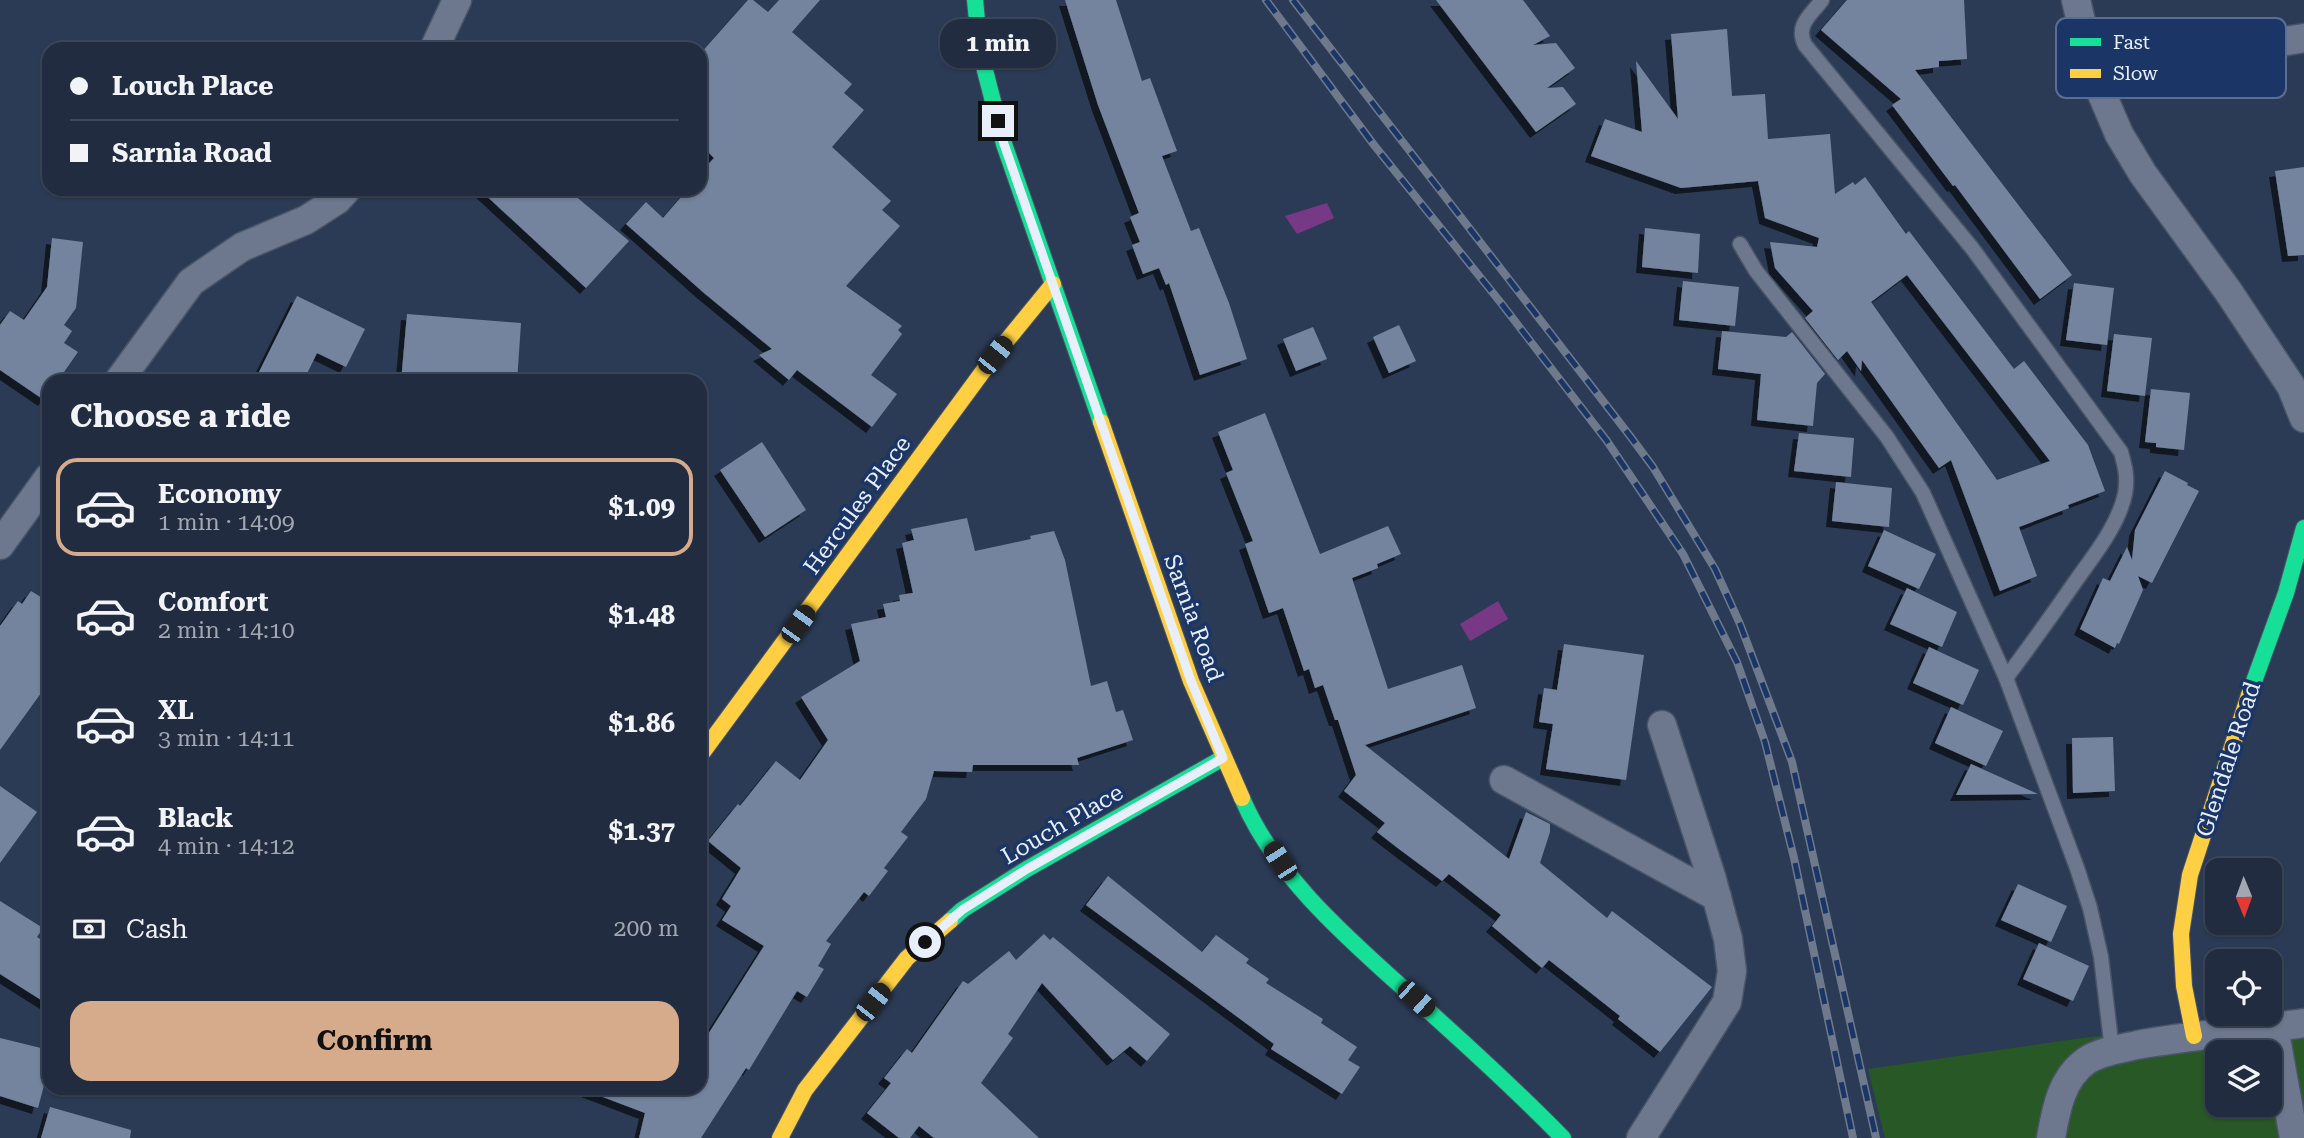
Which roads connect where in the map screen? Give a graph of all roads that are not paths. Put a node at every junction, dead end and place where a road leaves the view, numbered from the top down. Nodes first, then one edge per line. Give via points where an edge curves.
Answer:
1 (457, 0) edge
2 (975, 0) edge
3 (1822, 0) edge
4 (2076, 0) edge
5 (2080, 18) edge
6 (2304, 38) edge
7 (2286, 41) edge
8 (437, 42) edge
9 (2104, 98) edge
10 (341, 196) edge
11 (1740, 244) dead end
12 (1053, 284) junction
13 (124, 374) edge
14 (2304, 418) edge
15 (42, 487) edge
16 (2304, 528) edge
17 (0, 545) edge
18 (2297, 580) edge
19 (2006, 678) junction
20 (1662, 725) dead end
21 (707, 746) edge
22 (1223, 758) junction
23 (1504, 779) dead end
24 (1717, 897) junction
25 (2304, 1023) edge
26 (2274, 1027) junction
27 (2194, 1036) junction
28 (2112, 1050) junction
29 (780, 1138) edge
30 (1563, 1138) edge
31 (1642, 1138) edge
32 (2051, 1138) edge
33 (2294, 1138) edge

1 - 8 street
2 - 12 street, Sarnia Road via 980,51 1004,144
3 - 19 lane via 1800,29 1805,45 1972,248 2122,452 2127,476 2118,516
4 - 5 street
6 - 7 street
9 - 14 street via 2143,174 2284,375
10 - 13 street via 306,220 242,247 191,282
11 - 19 lane via 1756,271 1887,438 1923,493
12 - 21 street, Hercules Place via 995,355
12 - 22 street, Sarnia Road via 1191,681
15 - 17 street
16 - 18 street, Glendale Road
18 - 27 street, Glendale Road via 2257,672 2190,875 2182,934
19 - 28 lane via 2090,908
20 - 24 street
22 - 29 street, Louch Place via 962,910 906,958 805,1090
22 - 30 street, Sarnia Road via 1250,815 1295,883
23 - 24 street
24 - 31 street via 1732,971 1727,1002
25 - 26 street
26 - 27 street
26 - 33 street
27 - 28 street
28 - 32 street via 2087,1060 2068,1079

